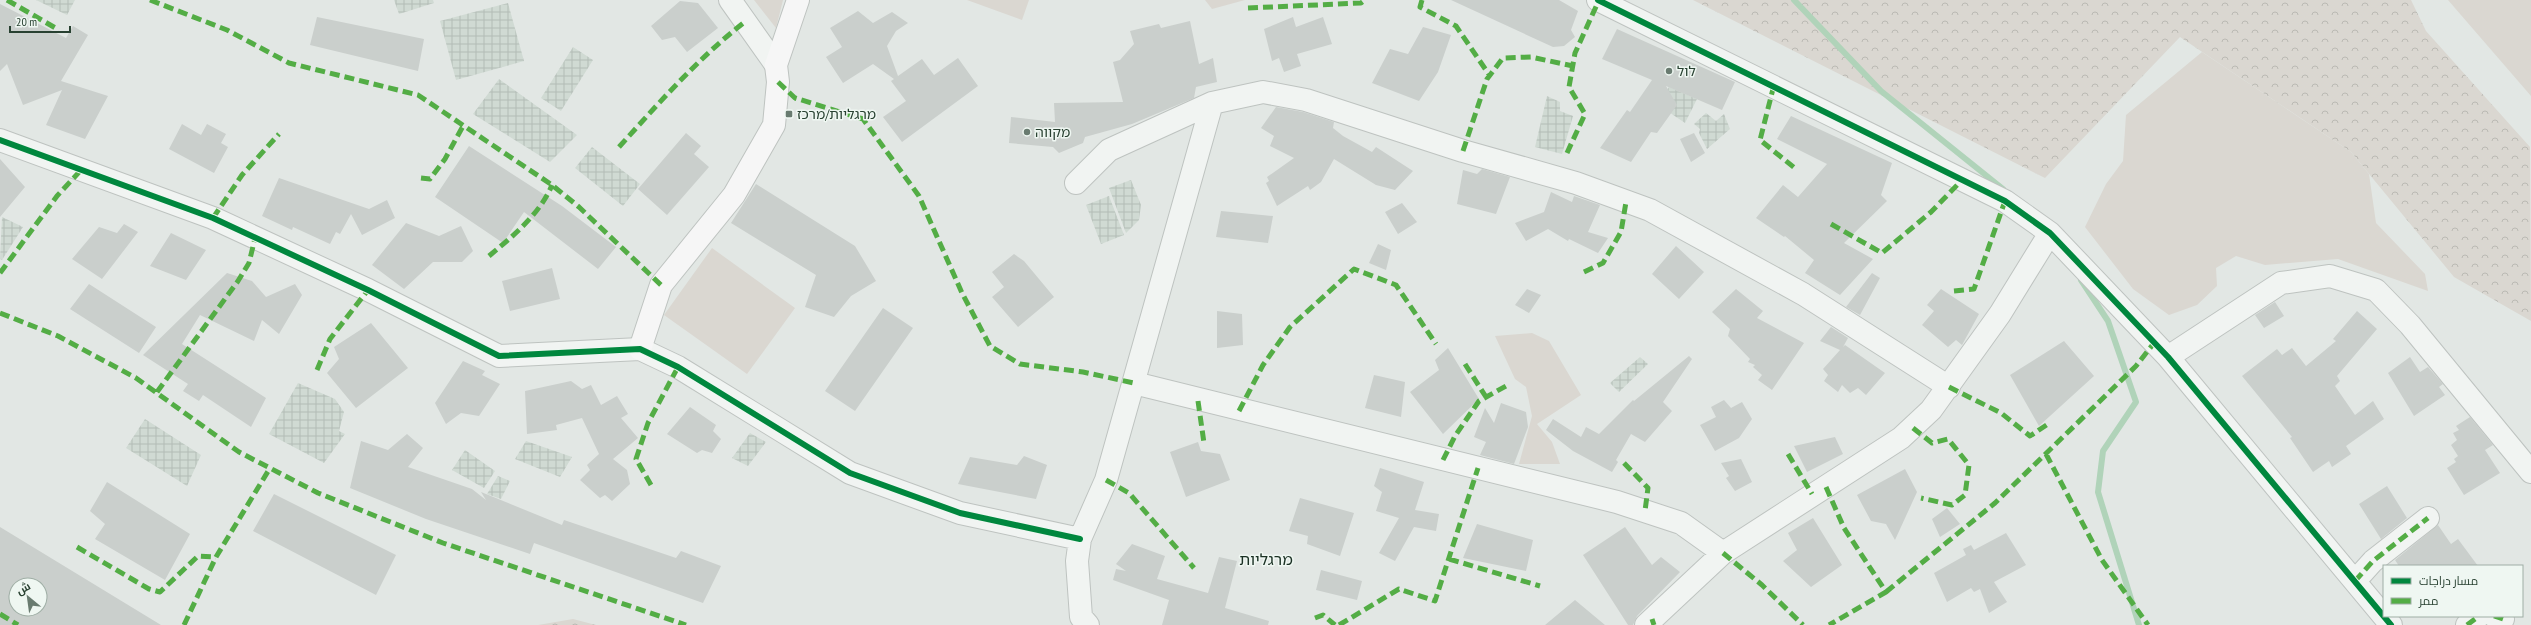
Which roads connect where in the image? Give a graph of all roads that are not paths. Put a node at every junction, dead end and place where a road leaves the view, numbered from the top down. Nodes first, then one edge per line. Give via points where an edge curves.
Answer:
1 (730, 0) edge
2 (798, 0) edge
3 (1598, 0) edge
4 (776, 65) junction
5 (1212, 103) junction
6 (0, 140) edge
7 (1076, 183) dead end
8 (2050, 233) junction
9 (640, 349) junction
10 (2168, 357) junction
11 (1134, 383) junction
12 (1949, 387) junction
13 (2531, 472) edge
14 (2428, 518) dead end
15 (1080, 539) junction
16 (1723, 553) junction
17 (2355, 581) junction
18 (2383, 615) edge
19 (2384, 617) edge
20 (2478, 617) edge
21 (1088, 625) edge
22 (1646, 625) edge
23 (2391, 625) edge
24 (2466, 625) edge

1 - 4 street
2 - 4 street
3 - 8 street via 2005,201
4 - 9 street via 778,82 774,124 734,195 661,284
5 - 7 street via 1109,150
5 - 11 street
5 - 12 street via 1263,92 1306,100 1463,151 1576,183 1650,210 1803,294
6 - 9 street via 213,218 368,290 500,356
8 - 10 street
8 - 12 street via 2000,314
9 - 15 street via 678,367 850,473 960,513
10 - 13 street via 2281,283 2330,276 2376,290 2410,325
10 - 17 street
11 - 15 street via 1106,480
11 - 16 street via 1198,401 1617,502 1681,523
12 - 16 street via 1931,410 1901,438
14 - 17 street via 2373,562
15 - 21 street via 1077,561 1081,617
16 - 22 street
17 - 18 street
19 - 23 street
20 - 24 street

